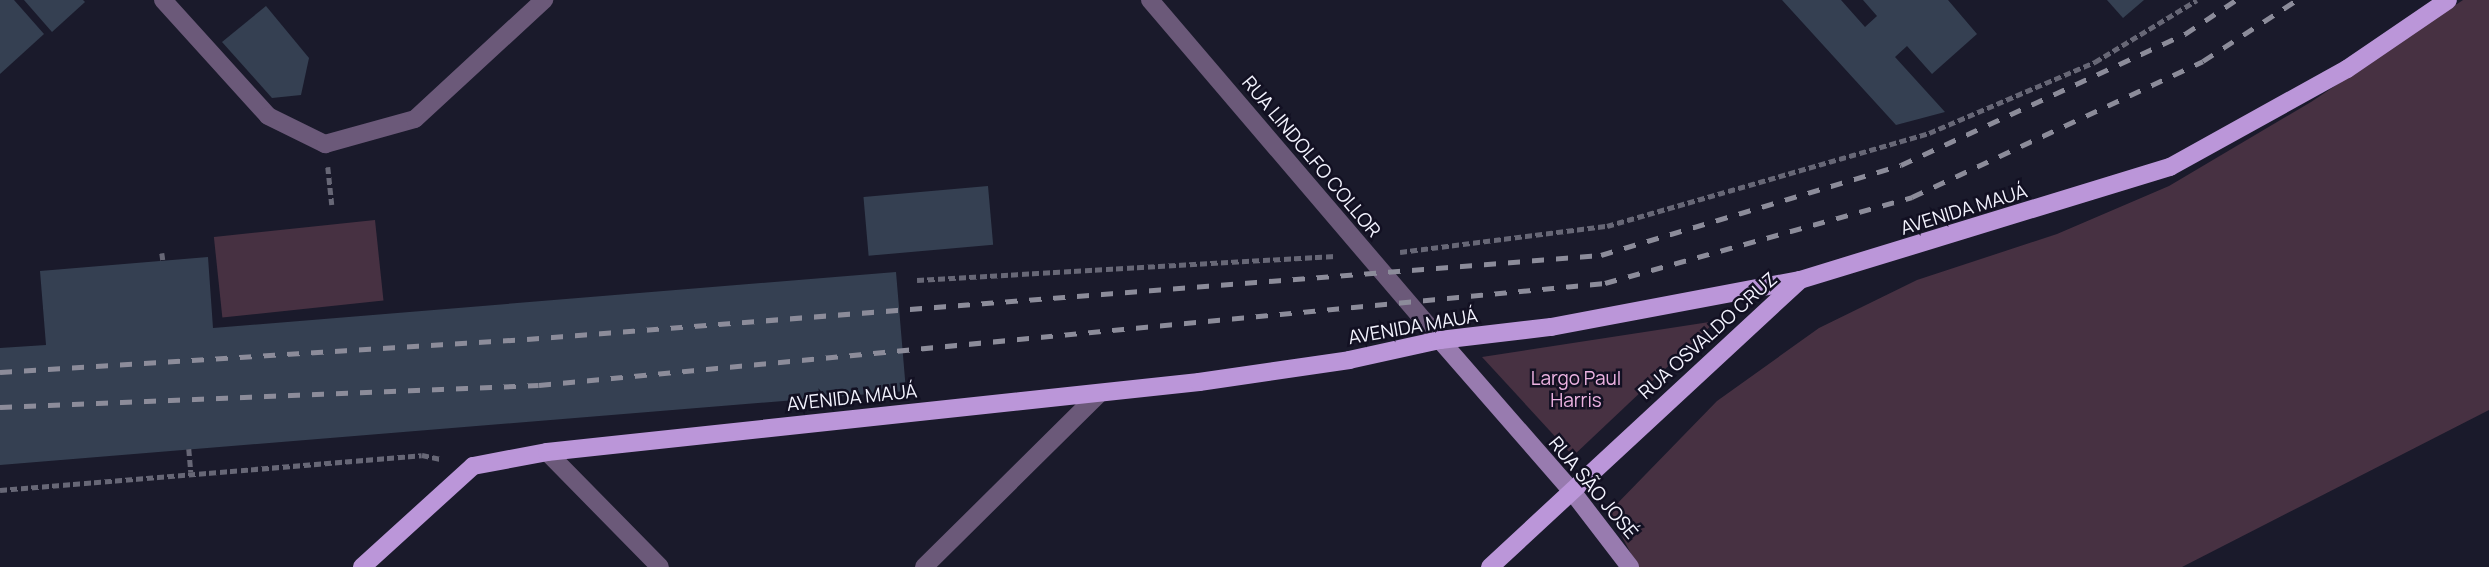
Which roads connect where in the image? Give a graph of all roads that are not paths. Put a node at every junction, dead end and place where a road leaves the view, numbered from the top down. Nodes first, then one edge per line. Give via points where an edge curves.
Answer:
1 (163, 0) edge
2 (544, 0) edge
3 (1150, 0) edge
4 (2448, 0) edge
5 (1800, 280) junction
6 (1440, 341) junction
7 (1100, 393) junction
8 (547, 452) junction
9 (1571, 490) junction
10 (362, 567) edge
11 (660, 567) edge
12 (924, 567) edge
13 (1490, 567) edge
14 (1630, 567) edge

1 - 2 street via 268,116 325,144 415,119
3 - 6 street, RUA LINDOLFO COLLOR
4 - 5 main road, AVENIDA MAUÁ via 2347,69 2170,167
5 - 6 main road, AVENIDA MAUÁ via 1551,327
5 - 9 main road, RUA OSVALDO CRUZ
6 - 7 main road, AVENIDA MAUÁ via 1349,360
6 - 9 street, RUA SÃO JOSÉ
7 - 8 main road, AVENIDA MAUÁ
7 - 12 street
8 - 10 main road, AVENIDA MAUÁ via 473,466
8 - 11 street
9 - 13 main road, RUA OSVALDO CRUZ
9 - 14 street, RUA SÃO JOSÉ

